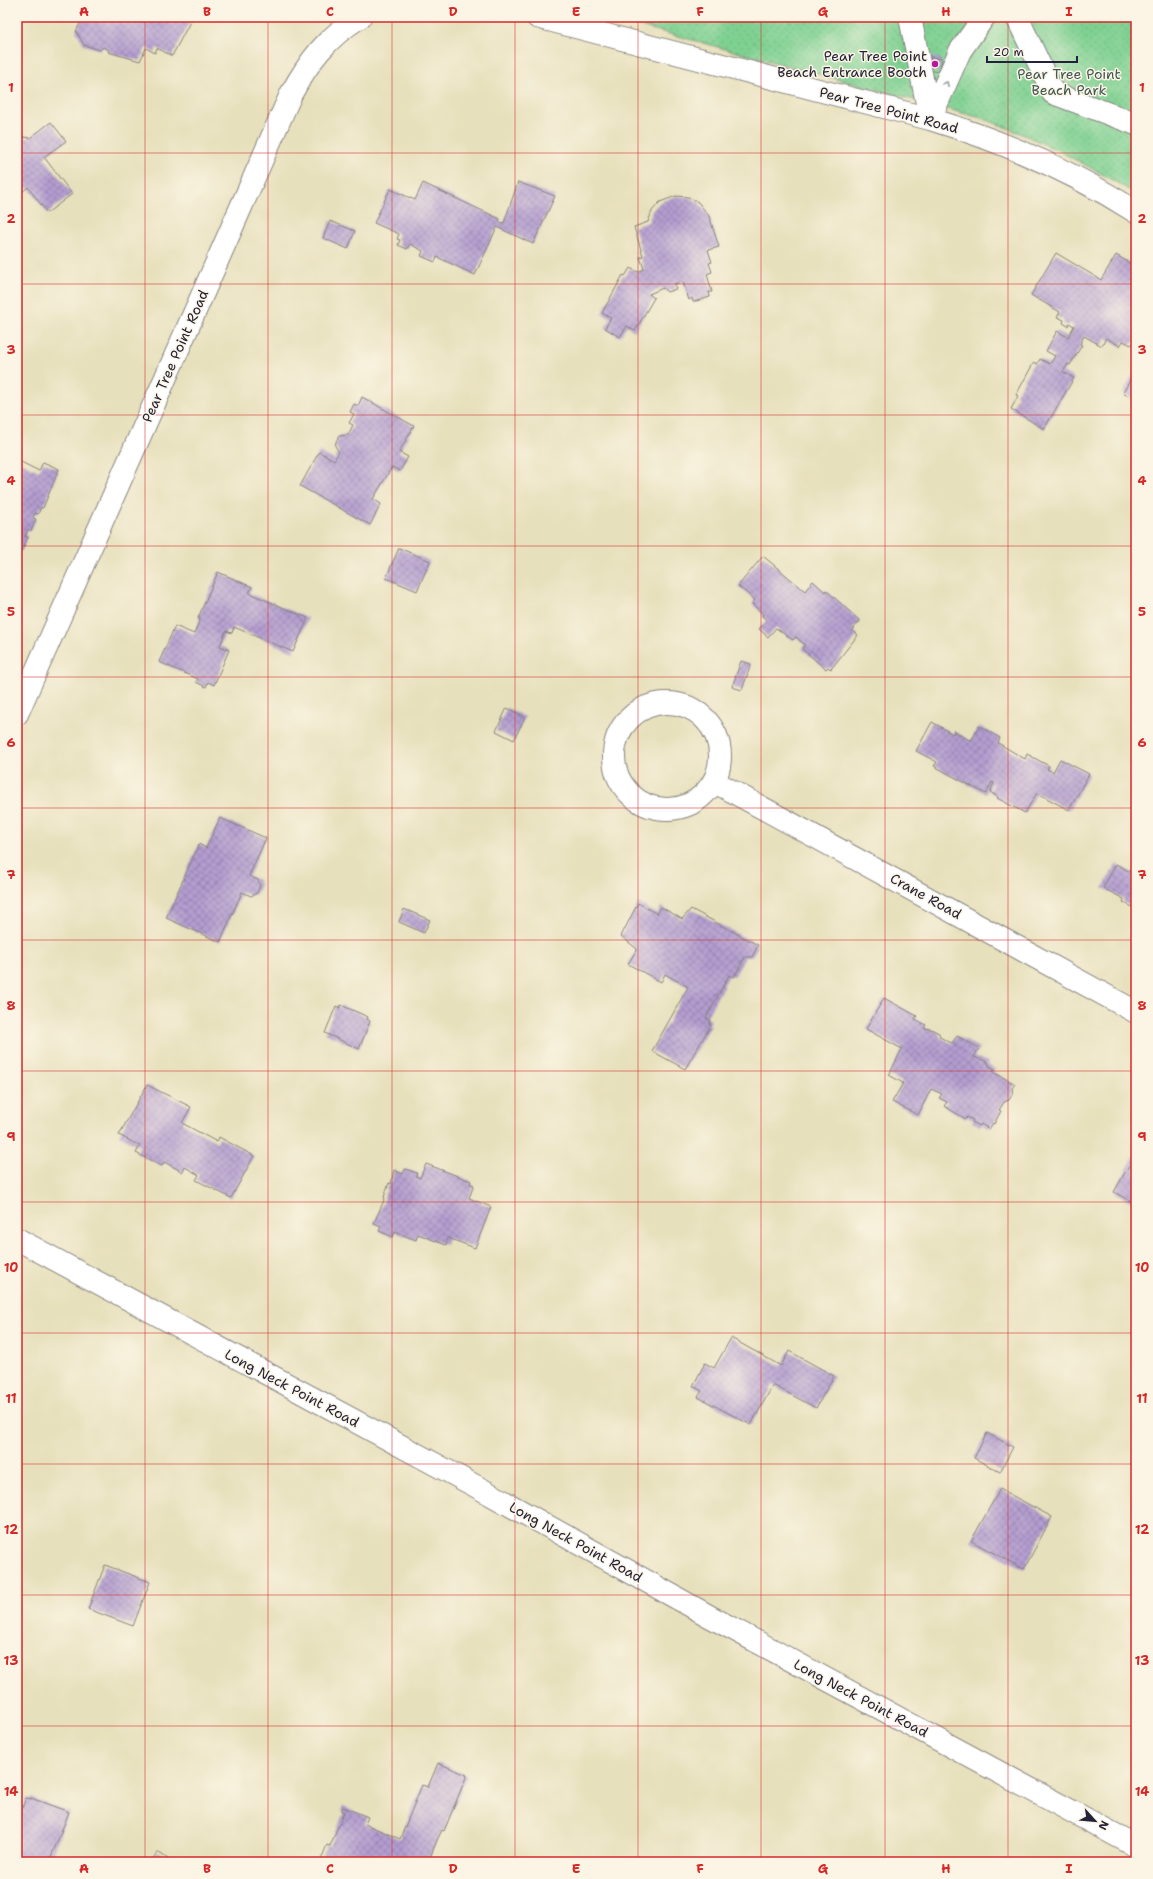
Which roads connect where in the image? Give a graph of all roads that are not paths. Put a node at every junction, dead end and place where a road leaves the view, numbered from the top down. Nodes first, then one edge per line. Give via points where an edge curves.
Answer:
1 (360, 17) edge
2 (537, 17) edge
3 (910, 17) edge
4 (984, 17) edge
5 (1017, 17) edge
6 (930, 119) junction
7 (1136, 124) edge
8 (1136, 212) edge
9 (17, 714) edge
10 (715, 782) junction
11 (1136, 1012) edge
12 (17, 1239) edge
13 (1136, 1846) edge

1 - 9 street, Pear Tree Point Road via 326,42 306,67 291,94
2 - 6 street, Pear Tree Point Road
3 - 6 street
6 -> 4 street via 960,51
5 - 7 street via 1052,93
6 - 8 street, Pear Tree Point Road via 1022,151
10 - 10 street via 721,762 719,741 709,722 693,708 673,702 652,704 633,714 620,730 614,751 615,772 625,790 642,804 662,810 683,808 701,798
10 - 11 street, Crane Road
12 - 13 street, Long Neck Point Road

